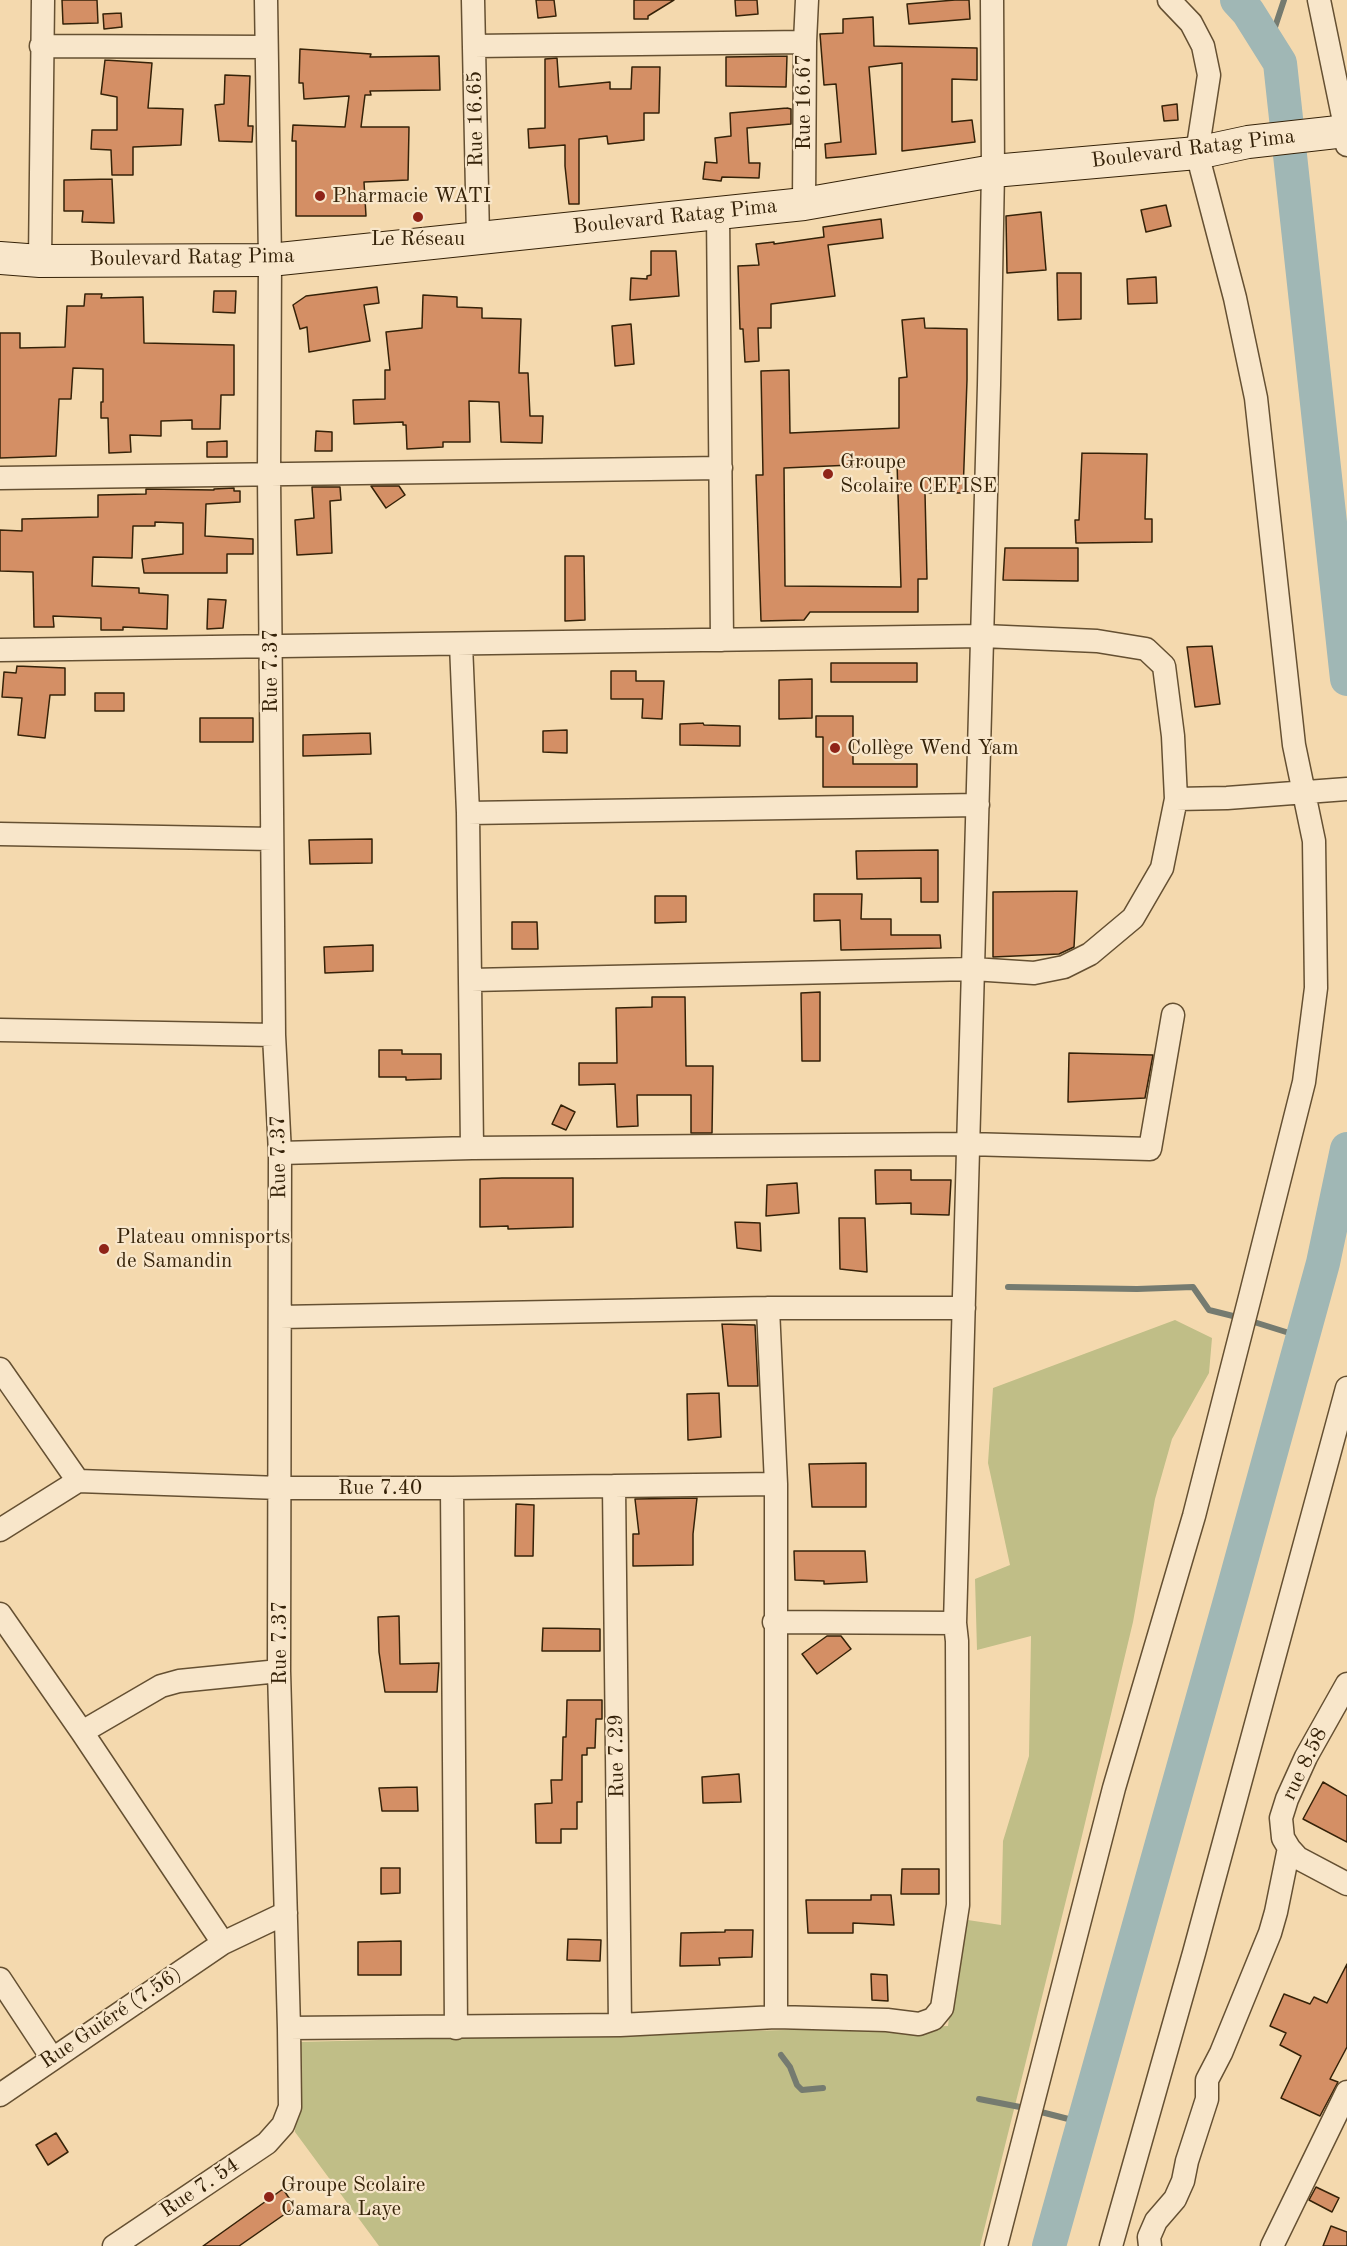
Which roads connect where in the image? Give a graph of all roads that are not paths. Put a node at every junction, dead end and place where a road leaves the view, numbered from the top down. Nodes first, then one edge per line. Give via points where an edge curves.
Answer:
1 (43, 0) edge
2 (266, 0) edge
3 (473, 0) edge
4 (807, 0) edge
5 (992, 0) edge
6 (1169, 0) edge
7 (1319, 0) edge
8 (805, 42) junction
9 (41, 46) junction
10 (474, 46) junction
11 (266, 48) junction
12 (1347, 136) edge
13 (1197, 153) junction
14 (993, 171) junction
15 (804, 204) junction
16 (718, 213) junction
17 (478, 238) junction
18 (0, 258) edge
19 (270, 260) junction
20 (40, 261) junction
21 (721, 468) junction
22 (269, 474) junction
23 (0, 478) edge
24 (982, 636) junction
25 (722, 640) junction
26 (461, 644) junction
27 (270, 646) junction
28 (0, 650) edge
29 (1347, 789) edge
30 (1304, 793) junction
31 (1176, 799) junction
32 (978, 805) junction
33 (468, 813) junction
34 (0, 834) edge
35 (272, 839) junction
36 (974, 969) junction
37 (471, 980) junction
38 (1173, 1015) dead end
39 (0, 1030) edge
40 (274, 1035) junction
41 (967, 1144) junction
42 (472, 1148) junction
43 (280, 1153) junction
44 (768, 1308) junction
45 (964, 1308) junction
46 (280, 1317) junction
47 (0, 1369) edge
48 (1347, 1388) edge
49 (78, 1480) junction
50 (776, 1484) junction
51 (614, 1486) junction
52 (280, 1488) junction
53 (452, 1488) junction
54 (0, 1530) edge
55 (0, 1614) edge
56 (774, 1622) junction
57 (955, 1623) junction
58 (279, 1671) junction
59 (1347, 1684) edge
60 (82, 1732) junction
61 (1289, 1848) junction
62 (1347, 1884) edge
63 (286, 1913) junction
64 (223, 1942) junction
65 (0, 1979) edge
66 (776, 2017) junction
67 (620, 2025) junction
68 (290, 2028) junction
69 (456, 2028) junction
70 (52, 2058) junction
71 (1347, 2092) edge
72 (0, 2095) edge
73 (283, 2125) joint
74 (114, 2246) edge
75 (996, 2246) edge
76 (1111, 2246) edge
77 (1150, 2246) edge
78 (1272, 2246) edge

1 - 9 street
2 - 11 street, Rue 7.37
3 - 10 street, Rue 16.65
4 - 8 street, Rue 16.67
5 - 14 street
6 - 13 street via 1191,23 1203,46 1209,75
7 - 12 street
8 - 10 street
8 - 15 street, Rue 16.67
9 - 11 street
9 - 20 street
10 - 17 street, Rue 16.65
11 - 19 street, Rue 7.37
12 - 13 street, Boulevard Ratag Pima via 1312,134
13 - 14 street, Boulevard Ratag Pima
13 - 30 street via 1236,298 1256,398 1294,745
14 - 15 street, Boulevard Ratag Pima
14 - 24 street
15 - 16 street, Boulevard Ratag Pima
16 - 17 street, Boulevard Ratag Pima
16 - 21 street
17 - 19 street, Boulevard Ratag Pima
18 - 20 street, Boulevard Ratag Pima
19 - 20 street, Boulevard Ratag Pima
19 - 22 street, Rue 7.37
21 - 22 street
21 - 25 street
22 - 23 street
22 - 27 street, Rue 7.37
24 - 25 street
24 - 31 street via 1097,641 1146,649 1164,666
24 - 32 street
25 - 26 street
26 - 27 street
26 - 33 street
27 - 28 street
27 - 35 street, Rue 7.37
29 - 30 street
30 - 31 street
30 - 75 street via 1314,841 1316,988 1304,1082 1194,1516 1114,1788
31 - 36 street via 1162,868 1133,918 1090,954 1064,967 1034,973
32 - 33 street
32 - 36 street
33 - 37 street
34 - 35 street
35 - 40 street, Rue 7.37
36 - 37 street
36 - 41 street
37 - 42 street
38 - 41 street via 1150,1149
39 - 40 street
40 - 43 street, Rue 7.37
41 - 42 street
41 - 45 street
42 - 43 street
43 - 46 street, Rue 7.37
44 - 45 street
44 - 46 street
44 - 50 street
45 - 57 street
46 - 52 street, Rue 7.37
47 - 49 street
48 - 76 street
49 - 52 street, Rue 7.40
49 - 54 street
50 - 51 street, Rue 7.40
50 - 56 street
51 - 53 street, Rue 7.40
51 - 67 street, Rue 7.29
52 - 53 street, Rue 7.40
52 - 58 street, Rue 7.37
53 - 69 street
55 - 60 street
56 - 57 street
56 - 66 street
57 - 66 street via 958,1905 942,2008 933,2019 919,2024
58 - 60 street via 161,1686
58 - 63 street, Rue 7.37
59 - 61 street, rue 8.58 via 1287,1799 1281,1818 1283,1838
60 - 64 street
61 - 62 street via 1298,1858
61 - 77 street via 1270,1933 1207,2080 1207,2099 1183,2181 1175,2199 1156,2221 1149,2237
63 - 64 street, Rue Guiéré (7.56)
63 - 68 street, Rue 7.37
64 - 70 street, Rue Guiéré (7.56)
65 - 70 street
66 - 67 street
67 - 69 street
68 - 69 street
68 - 73 street, Rue 7.37 via 290,2107
70 - 72 street, Rue Guiéré (7.56)
71 - 78 street
73 - 74 street, Rue 7. 54 via 267,2143

